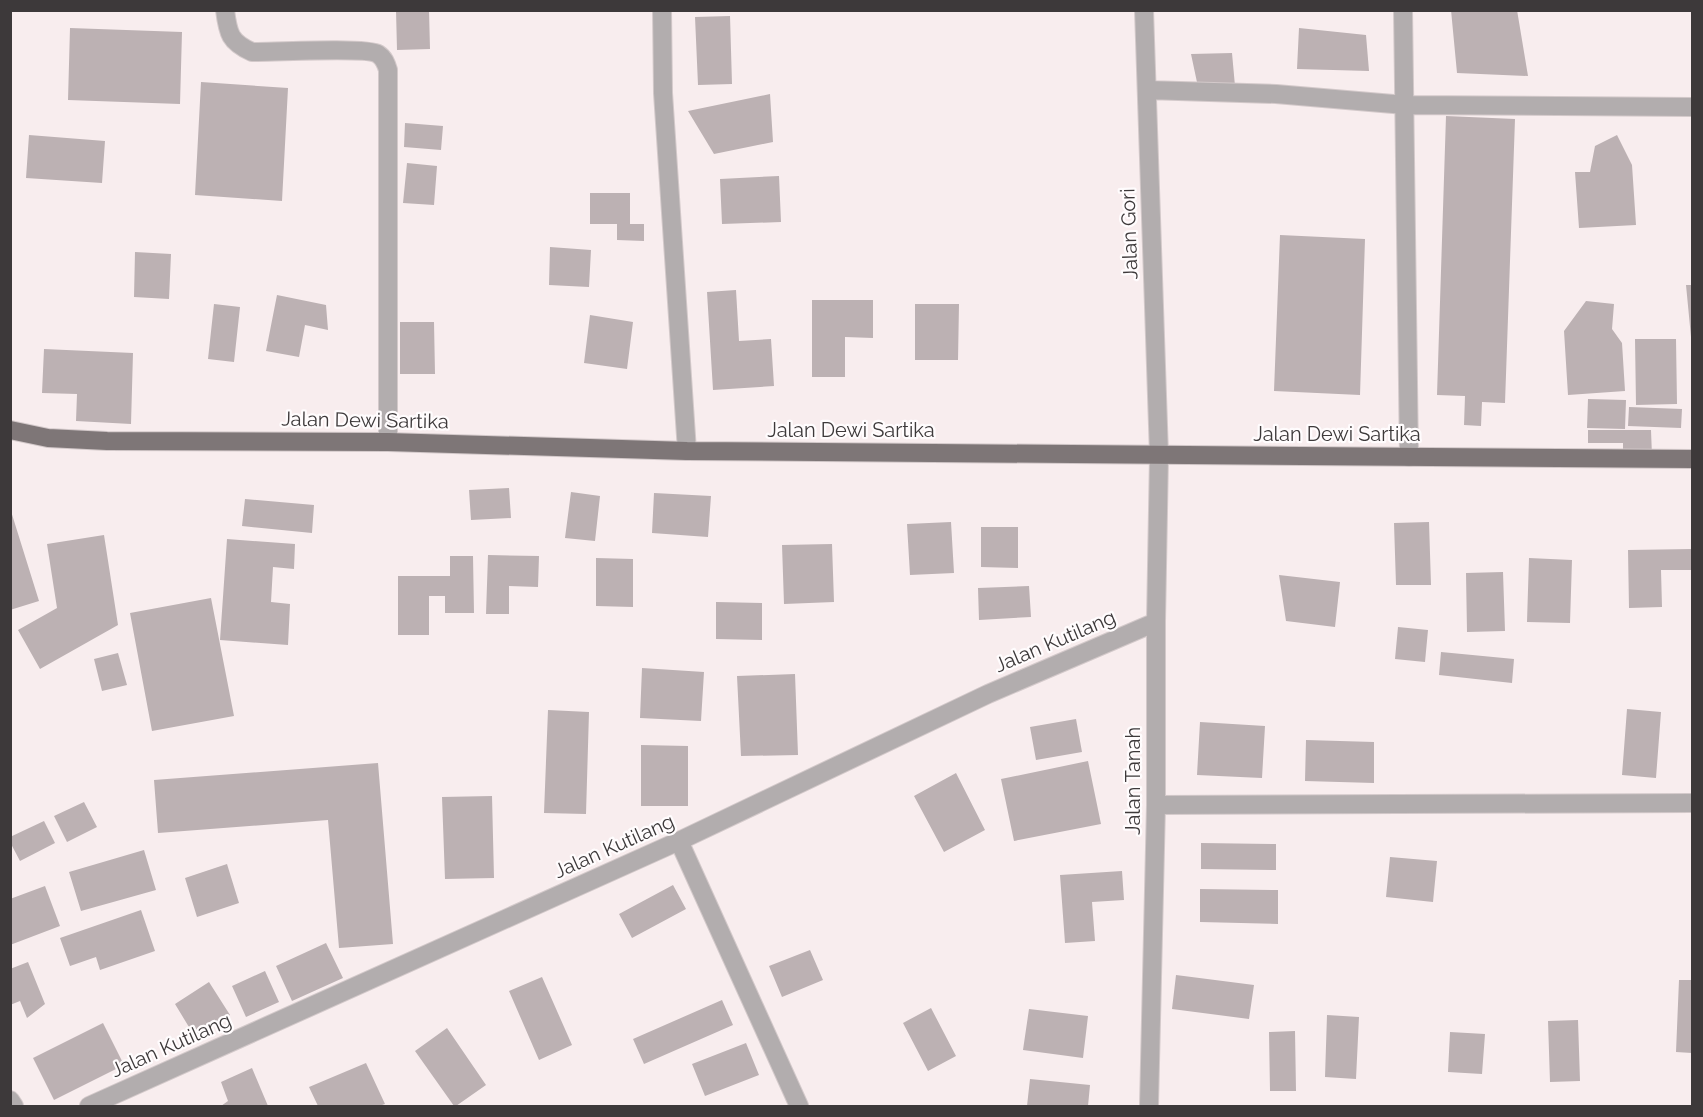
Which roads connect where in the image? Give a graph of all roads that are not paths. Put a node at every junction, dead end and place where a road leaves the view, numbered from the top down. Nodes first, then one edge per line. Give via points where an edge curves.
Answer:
1 (225, 10) edge
2 (662, 10) edge
3 (1144, 10) edge
4 (1403, 10) edge
5 (1148, 90) junction
6 (1405, 105) junction
7 (1692, 107) edge
8 (10, 430) edge
9 (388, 442) junction
10 (687, 451) junction
11 (1159, 455) junction
12 (1409, 457) junction
13 (1692, 459) edge
14 (1156, 622) junction
15 (1692, 803) edge
16 (1156, 805) junction
17 (679, 841) junction
18 (10, 1100) edge
19 (14, 1107) edge
20 (88, 1107) edge
21 (799, 1107) edge
22 (1149, 1107) edge

1 - 9 street via 236,45 252,52 356,51 377,53 385,60
2 - 10 street via 663,93
3 - 5 street, Jalan Gori
4 - 6 street
5 - 6 street via 1276,94
5 - 11 street, Jalan Gori
6 - 7 street
6 - 12 street
8 - 9 main road, Jalan Dewi Sartika via 48,438 107,441
9 - 10 main road, Jalan Dewi Sartika
10 - 11 main road, Jalan Dewi Sartika
11 - 12 main road, Jalan Dewi Sartika
11 - 14 street, Jalan Tanah
12 - 13 main road, Jalan Dewi Sartika
14 - 16 street, Jalan Tanah
14 - 17 street, Jalan Kutilang via 988,694
15 - 16 street
16 - 22 street, Jalan Tanah
17 - 20 street, Jalan Kutilang
17 - 21 street
18 - 19 street

